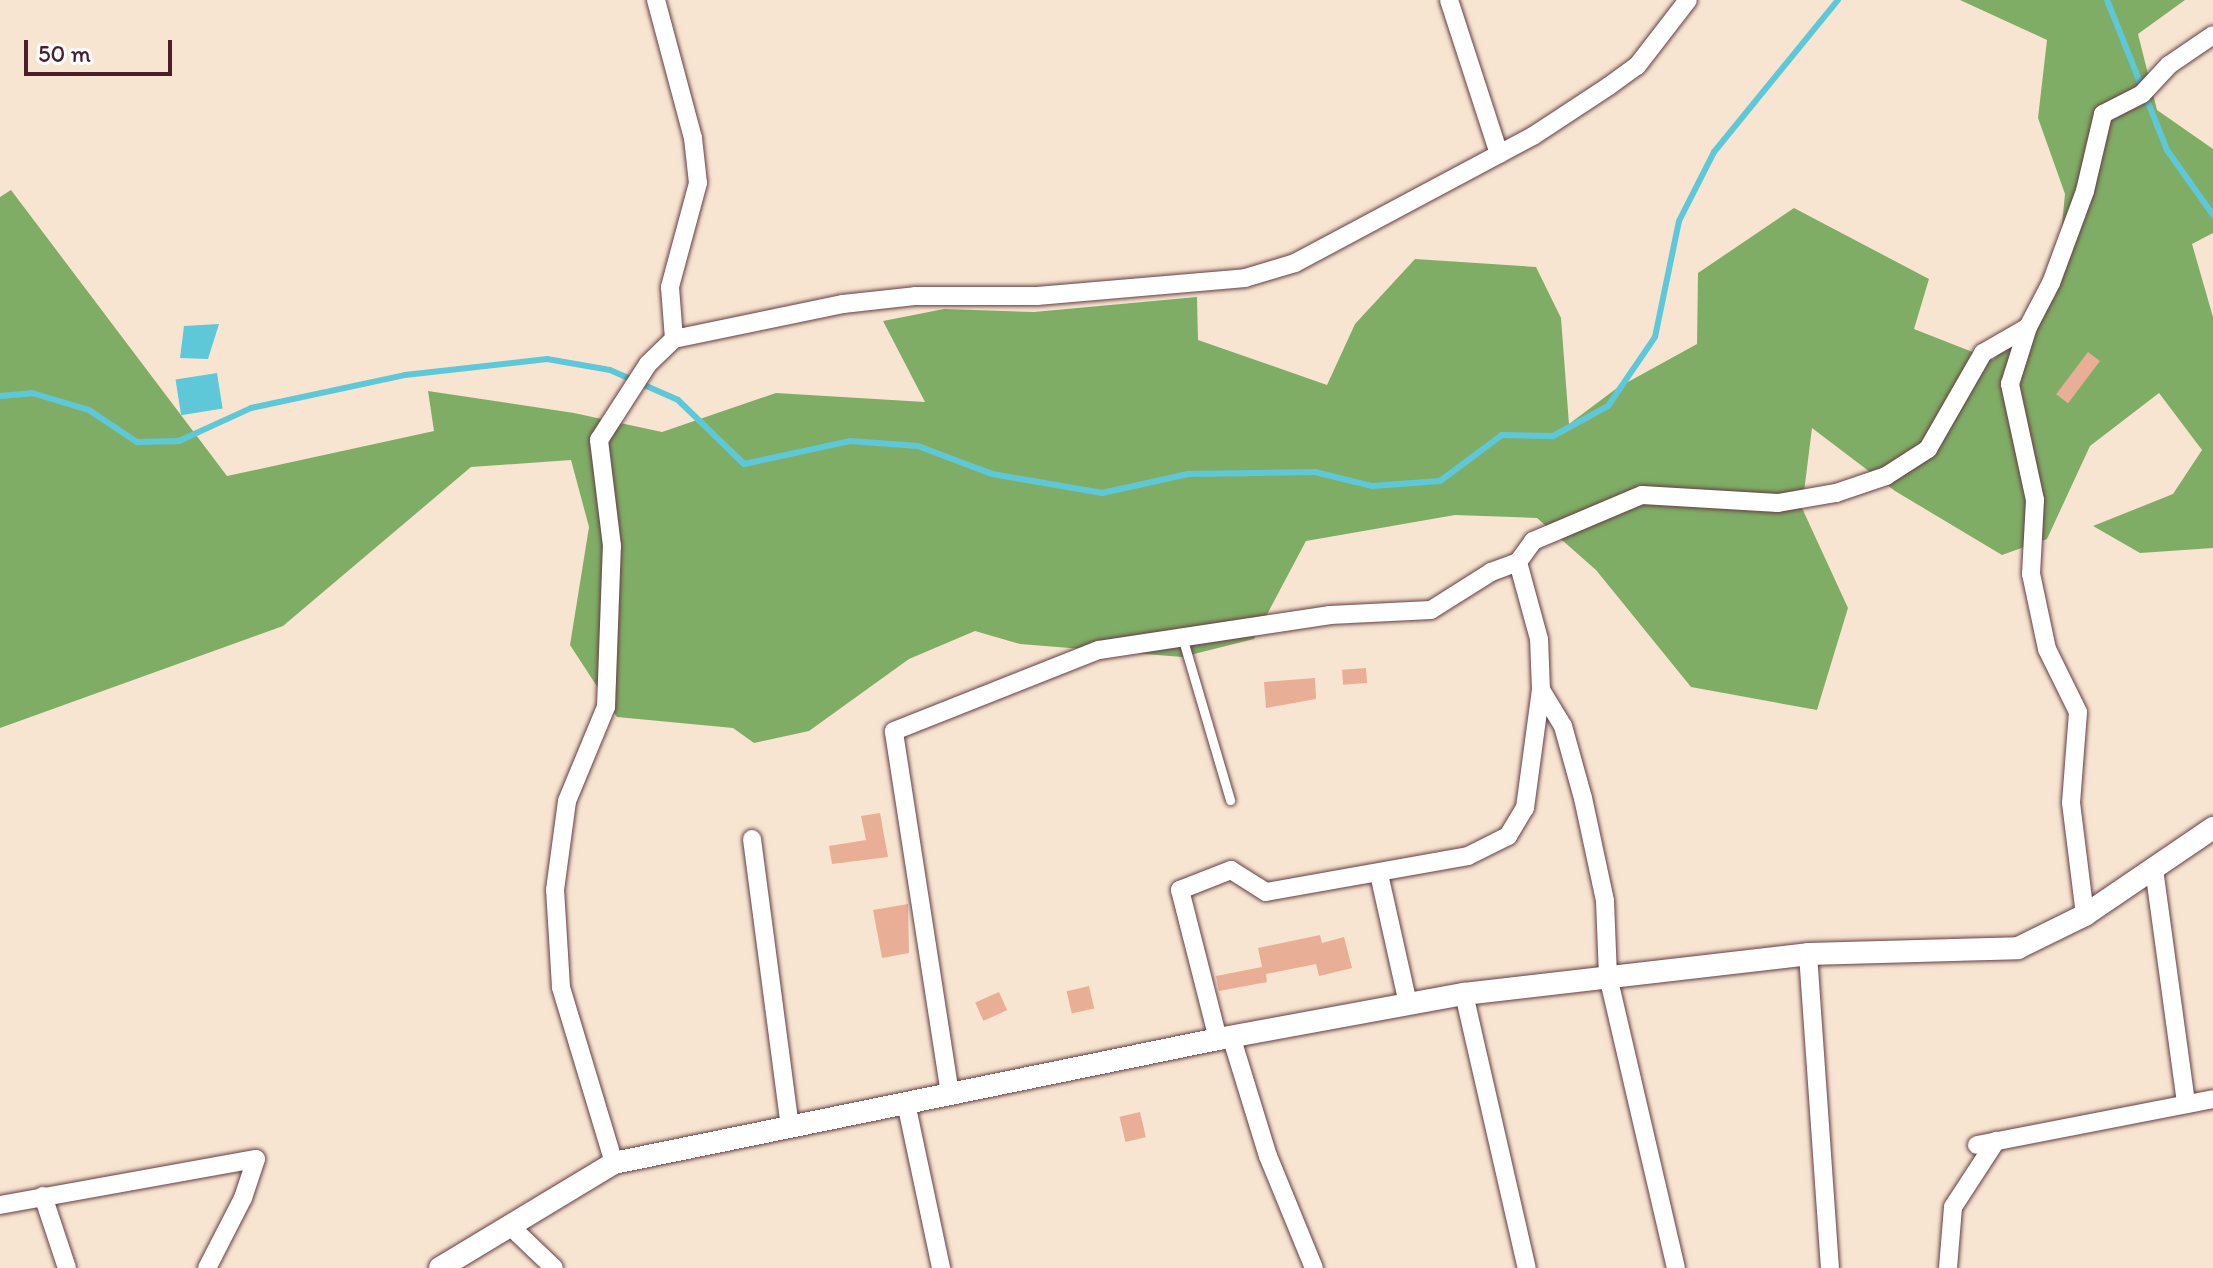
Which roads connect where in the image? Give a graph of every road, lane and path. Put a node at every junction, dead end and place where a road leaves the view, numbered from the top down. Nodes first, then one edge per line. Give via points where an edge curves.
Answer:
1 (656, 0) edge
2 (1449, 0) edge
3 (1688, 0) edge
4 (2213, 35) edge
5 (1499, 154) junction
6 (2028, 327) junction
7 (674, 339) junction
8 (1518, 562) junction
9 (1183, 640) junction
10 (1541, 690) junction
11 (1230, 800) dead end
12 (2213, 828) edge
13 (752, 839) dead end
14 (2154, 869) junction
15 (1379, 874) junction
16 (2085, 915) junction
17 (1808, 954) junction
18 (1608, 976) junction
19 (1464, 994) junction
20 (1408, 1004) junction
21 (1224, 1037) junction
22 (950, 1094) junction
23 (2213, 1099) edge
24 (906, 1103) junction
25 (2186, 1104) junction
26 (790, 1127) junction
27 (614, 1163) junction
28 (43, 1196) junction
29 (0, 1205) edge
30 (509, 1225) junction
31 (67, 1268) edge
32 (207, 1268) edge
33 (440, 1268) edge
34 (554, 1268) edge
35 (941, 1268) edge
36 (1314, 1268) edge
37 (1527, 1268) edge
38 (1676, 1268) edge
39 (1830, 1268) edge
40 (1948, 1268) edge

1 - 7 street via 693,138 698,183 670,287
2 - 5 street
3 - 5 street via 1637,66
4 - 6 street via 2169,65 2142,94 2103,114 2085,191 2051,283
5 - 7 street via 1295,263 1245,278 1037,296 915,296
6 - 8 street via 1983,353 1928,449 1886,476 1836,493 1778,503 1642,495 1533,541
6 - 16 street via 2010,384 2035,500 2031,574 2047,649 2078,712 2071,803
7 - 27 street via 648,364 599,440 612,546 606,707 567,801 555,890 561,987
8 - 9 street via 1491,572 1431,610 1330,615
8 - 10 street via 1539,639
9 - 11 lane
9 - 22 street via 1099,650 894,731
10 - 15 street via 1525,808 1508,836 1468,856
10 - 18 street via 1563,726 1583,798 1605,901
12 - 14 street
13 - 26 street
14 - 16 street
14 - 25 street
15 - 20 street
15 - 21 street via 1266,892 1231,870 1180,890
16 - 17 street via 2018,948
17 - 18 street
17 - 39 street
18 - 19 street
18 - 38 street
19 - 20 street
19 - 37 street
20 - 21 street
21 - 22 street
21 - 36 street
22 - 24 street
23 - 25 street
24 - 26 street
24 - 35 street
25 - 40 street via 1987,1143 1953,1207
26 - 27 street
27 - 30 street
28 - 29 street
28 - 31 street
28 - 32 street via 109,1189 256,1159 243,1198
30 - 33 street
30 - 34 street

